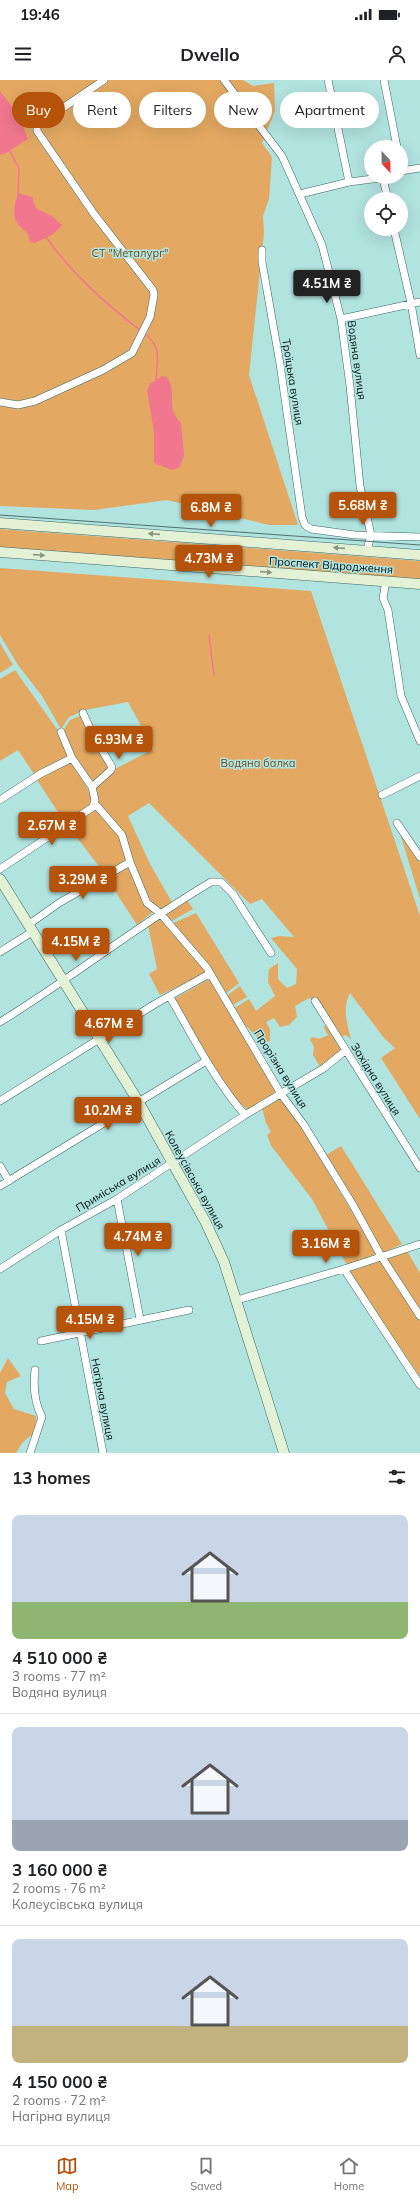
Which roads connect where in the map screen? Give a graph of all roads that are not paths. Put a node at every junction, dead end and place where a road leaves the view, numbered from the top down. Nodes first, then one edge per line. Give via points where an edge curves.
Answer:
1 (104, 80) edge
2 (224, 80) edge
3 (328, 80) edge
4 (384, 80) edge
5 (396, 140) edge
6 (420, 168) edge
7 (408, 169) edge
8 (364, 180) edge
9 (349, 182) junction
10 (300, 194) junction
11 (396, 236) edge
12 (262, 250) dead end
13 (420, 302) edge
14 (411, 304) junction
15 (341, 319) junction
16 (420, 355) edge
17 (0, 402) edge
18 (0, 523) edge
19 (371, 535) junction
20 (420, 536) edge
21 (367, 550) junction
22 (0, 552) edge
23 (420, 555) edge
24 (386, 582) junction
25 (420, 584) edge
26 (83, 713) dead end
27 (61, 732) dead end
28 (420, 741) edge
29 (72, 758) junction
30 (420, 776) edge
31 (92, 787) junction
32 (382, 795) dead end
33 (0, 800) edge
34 (93, 807) junction
35 (397, 823) dead end
36 (420, 857) edge
37 (130, 862) junction
38 (0, 869) edge
39 (0, 879) edge
40 (160, 913) junction
41 (30, 929) junction
42 (0, 952) edge
43 (271, 953) dead end
44 (210, 974) junction
45 (64, 981) junction
46 (170, 997) junction
47 (315, 1001) dead end
48 (0, 1022) edge
49 (100, 1039) junction
50 (345, 1051) junction
51 (206, 1061) junction
52 (282, 1094) junction
53 (0, 1101) edge
54 (138, 1101) junction
55 (246, 1114) junction
56 (173, 1164) junction
57 (0, 1166) edge
58 (420, 1168) edge
59 (9, 1181) junction
60 (0, 1186) edge
61 (117, 1199) junction
62 (61, 1230) junction
63 (420, 1244) edge
64 (381, 1256) junction
65 (0, 1269) edge
66 (344, 1269) junction
67 (237, 1300) junction
68 (189, 1310) dead end
69 (420, 1316) edge
70 (140, 1319) junction
71 (79, 1333) junction
72 (41, 1341) dead end
73 (35, 1370) dead end
74 (420, 1385) edge
75 (30, 1453) edge
76 (103, 1453) edge
77 (284, 1453) edge

1 - 17 street via 42,122 37,130 94,214 153,290 150,317 132,353 103,370 35,401 18,405
2 - 10 street, Водяна вулиця via 282,156
3 - 9 street
4 - 5 street
6 - 7 street
8 - 9 street
9 - 10 street
10 - 15 street, Водяна вулиця via 322,245
11 - 14 street
12 - 19 street, Троїцька вулиця via 305,525 311,529
13 - 14 street
14 - 15 street
14 - 16 street
15 - 19 street, Водяна вулиця via 360,486
21 -> 18 main road, Проспект Відродження
19 - 20 street
19 - 21 street, Водяна вулиця
21 - 23 main road, Проспект Відродження
22 -> 24 main road, Проспект Відродження
24 - 25 main road, Проспект Відродження
24 - 28 street via 383,598 388,610 401,696
26 - 31 street via 112,767
27 - 29 street
29 - 31 street
29 - 33 street via 40,774
30 - 32 street
31 - 34 street via 95,800
34 - 37 street, Прорізна вулиця via 97,806 122,834
34 - 38 street
35 - 36 street
37 - 40 street, Прорізна вулиця via 147,903
37 - 41 street via 59,903
39 - 41 main road, Колеусівська вулиця
40 - 43 street via 211,882 221,882 233,894
40 - 44 street, Прорізна вулиця
40 - 45 street
41 - 42 street
41 - 45 main road, Колеусівська вулиця
44 - 46 street
44 - 52 street, Прорізна вулиця
45 - 48 street
45 - 49 main road, Колеусівська вулиця
46 - 49 street
46 - 51 street
47 - 50 street, Західна вулиця
49 - 53 street
49 - 54 main road, Колеусівська вулиця
50 - 52 street, Приміська вулиця via 324,1068
50 - 58 street, Західна вулиця
51 - 54 street
51 - 55 street via 229,1096
52 - 55 street, Приміська вулиця
52 - 64 street, Прорізна вулиця via 353,1205
54 - 56 main road, Колеусівська вулиця
54 - 59 street
55 - 56 street, Приміська вулиця
56 - 61 street, Приміська вулиця
56 - 67 main road, Колеусівська вулиця via 205,1221 224,1262
57 - 59 street
59 - 60 street
61 - 62 street, Приміська вулиця
61 - 70 street
62 - 65 street, Приміська вулиця
62 - 71 street, Нагірна вулиця
63 - 64 street
64 - 66 street
64 - 69 street, Прорізна вулиця
66 - 67 street
66 - 74 street
67 - 77 main road, Колеусівська вулиця
68 - 70 street
70 - 71 street
71 - 72 street
71 - 76 street, Нагірна вулиця
73 - 75 street via 34,1391 42,1418

